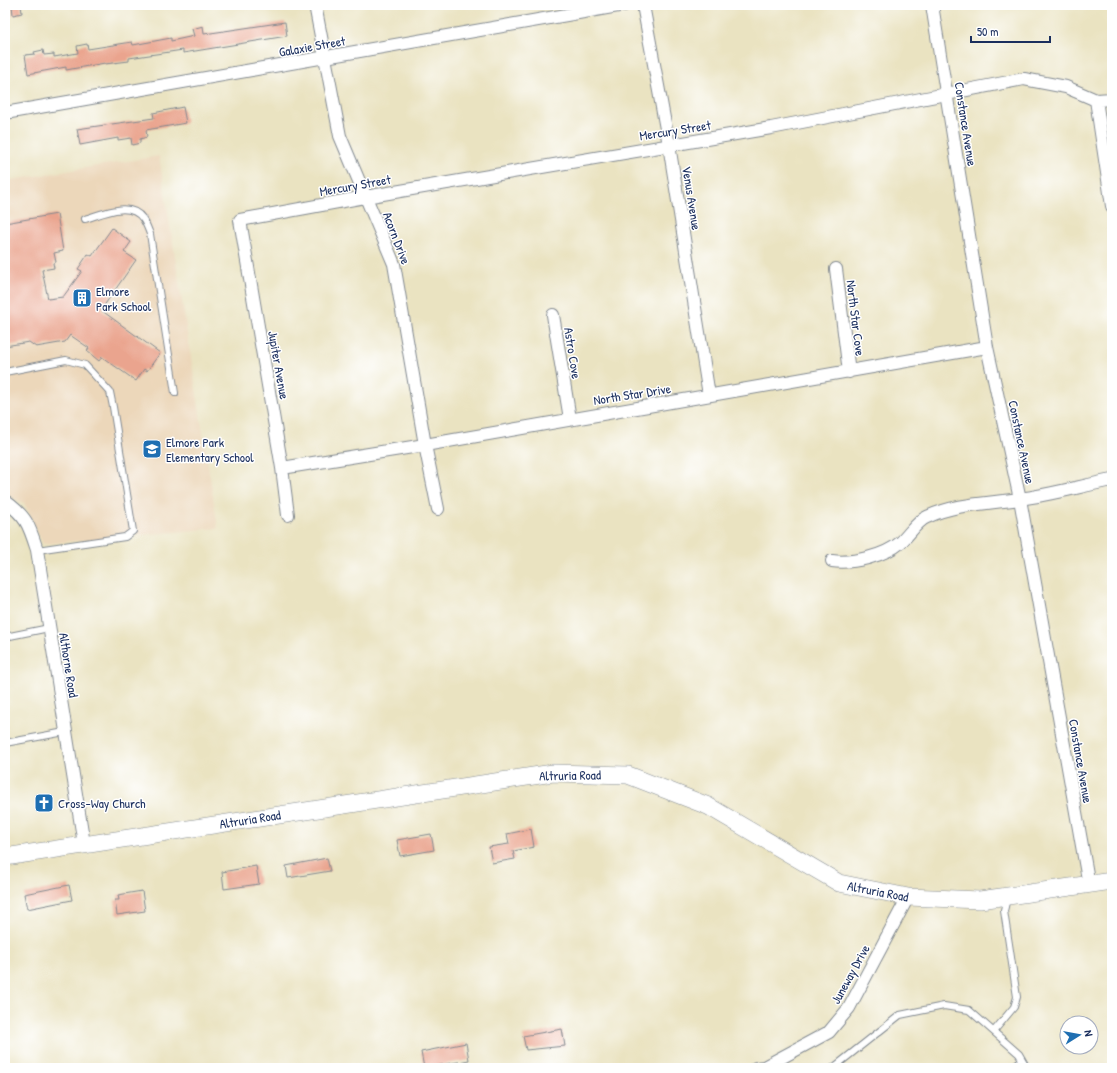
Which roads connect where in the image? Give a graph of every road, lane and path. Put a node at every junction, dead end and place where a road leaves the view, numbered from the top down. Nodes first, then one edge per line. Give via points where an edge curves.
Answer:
1 (315, 5) edge
2 (624, 5) edge
3 (643, 5) edge
4 (932, 5) edge
5 (324, 58) junction
6 (948, 94) junction
7 (1112, 99) edge
8 (1096, 100) junction
9 (5, 113) edge
10 (669, 145) junction
11 (365, 197) junction
12 (1112, 206) edge
13 (85, 219) dead end
14 (240, 220) joint
15 (836, 269) dead end
16 (553, 315) dead end
17 (987, 346) junction
18 (5, 372) edge
19 (849, 372) junction
20 (175, 393) dead end
21 (710, 396) junction
22 (570, 419) junction
23 (424, 445) junction
24 (282, 468) junction
25 (1112, 480) edge
26 (1020, 499) junction
27 (5, 501) edge
28 (438, 509) dead end
29 (288, 515) dead end
30 (37, 550) junction
31 (832, 560) dead end
32 (50, 628) junction
33 (5, 637) edge
34 (65, 732) junction
35 (5, 743) edge
36 (84, 844) junction
37 (5, 857) edge
38 (1112, 881) edge
39 (1089, 885) junction
40 (1008, 896) junction
41 (908, 897) junction
42 (994, 1031) junction
43 (1022, 1060) junction
44 (756, 1068) edge
45 (833, 1068) edge
46 (1011, 1068) edge
47 (1027, 1068) edge

1 - 5 street, Acorn Drive
2 - 5 street, Galaxie Street
3 - 10 street, Venus Avenue
4 - 6 street, Constance Avenue
5 - 9 street, Galaxie Street
5 - 11 street, Acorn Drive via 340,136
6 - 8 street, Mercury Street via 1024,79 1066,87
6 - 10 street, Mercury Street
6 - 17 street, Constance Avenue
7 - 8 street, Mercury Street
8 - 12 street
10 - 11 street, Mercury Street
10 - 21 street, Venus Avenue
11 - 14 street, Mercury Street
11 - 23 street, Acorn Drive via 394,264
13 - 20 lane via 113,210 128,209 143,218 150,234
14 - 24 street, Jupiter Avenue
15 - 19 street, North Star Cove
16 - 22 street, Astro Cove
17 - 19 street, North Star Drive
17 - 26 street, Constance Avenue
18 - 30 lane via 66,360 85,365 110,392 113,407 133,531 125,537
19 - 21 street, North Star Drive
21 - 22 street, North Star Drive
22 - 23 street, North Star Drive
23 - 24 street, North Star Drive
23 - 28 street, Acorn Drive
24 - 29 street, Jupiter Avenue
25 - 26 street
26 - 31 street via 960,505 925,517 900,543 861,561 844,563
26 - 39 street, Constance Avenue
27 - 30 street, Althorne Road via 22,513
30 - 32 street, Althorne Road
32 - 33 lane
32 - 34 street, Althorne Road
34 - 35 lane
34 - 36 street, Althorne Road
36 - 37 street, Altruria Road
36 - 41 street, Altruria Road via 553,772 628,775 708,806 839,883
38 - 39 street, Altruria Road
39 - 40 street, Altruria Road
40 - 41 street, Altruria Road via 980,900
40 - 42 lane via 1004,911 1017,997 1014,1007
41 - 44 street, Juneway Drive via 849,1008 829,1032 764,1067
42 - 43 lane via 1019,1054
42 - 45 lane via 969,1010 944,1006 900,1015
43 - 46 lane
43 - 47 lane

